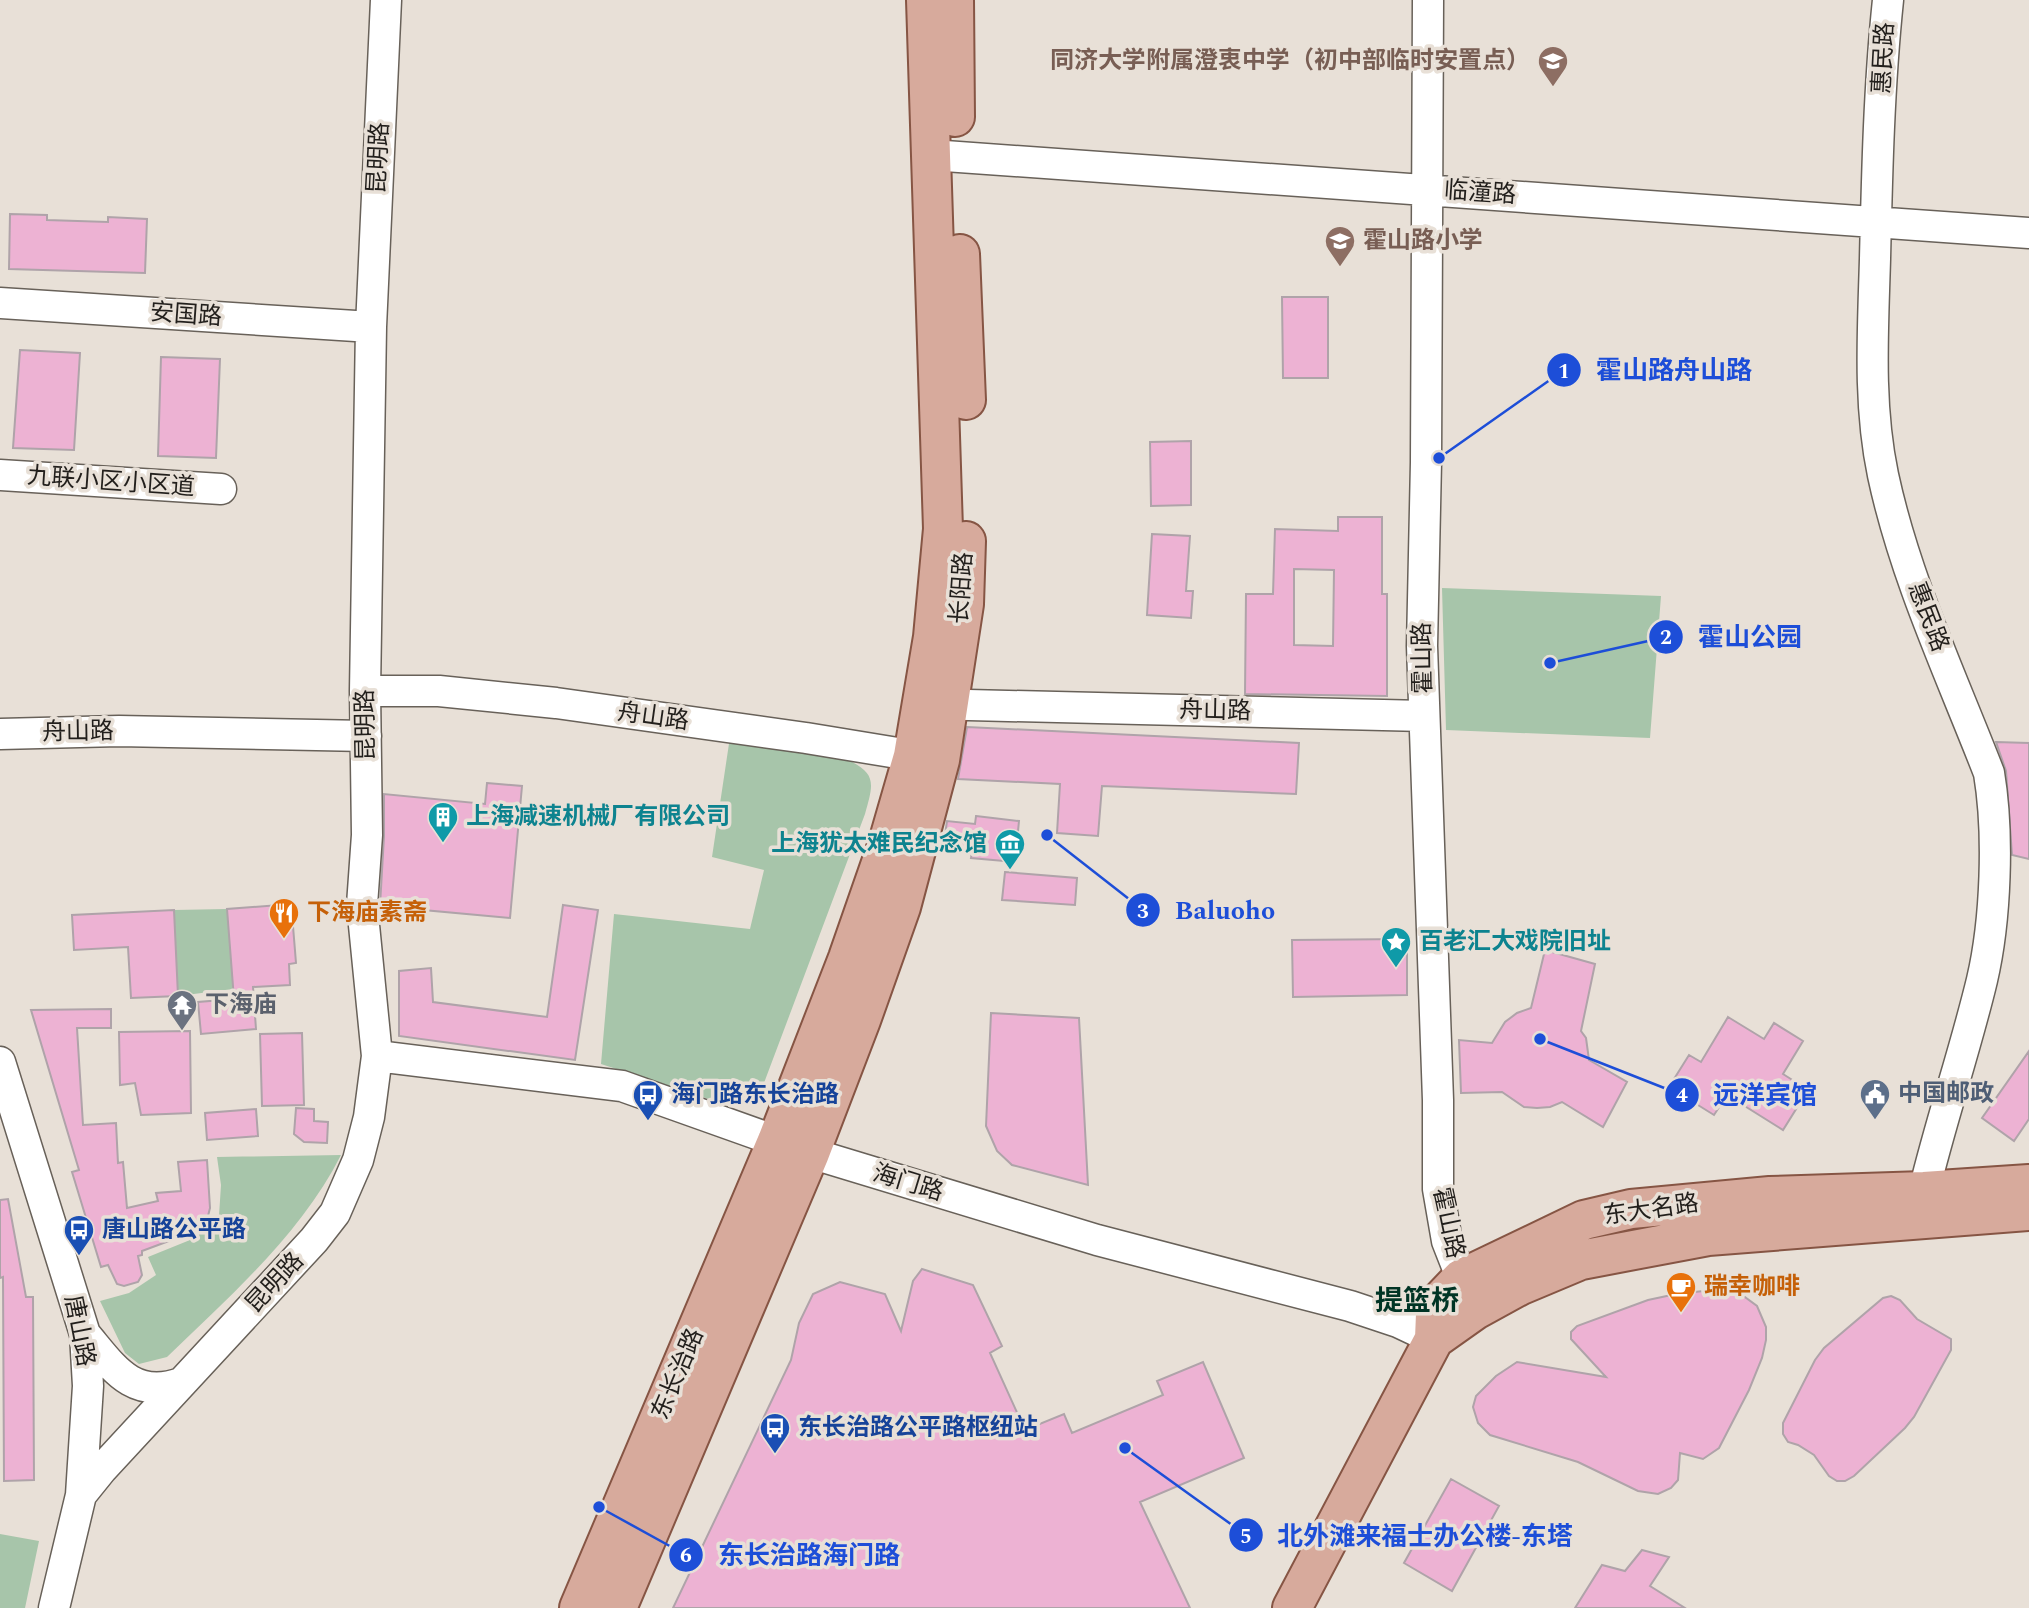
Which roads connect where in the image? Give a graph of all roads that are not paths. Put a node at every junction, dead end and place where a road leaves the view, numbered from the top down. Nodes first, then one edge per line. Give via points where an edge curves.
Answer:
1 (386, 0) edge
2 (926, 0) edge
3 (954, 0) edge
4 (1428, 0) edge
5 (1888, 0) edge
6 (943, 156) junction
7 (1426, 189) junction
8 (1876, 222) junction
9 (2029, 233) edge
10 (0, 303) edge
11 (371, 327) junction
12 (0, 475) edge
13 (221, 489) dead end
14 (365, 691) junction
15 (935, 704) junction
16 (1424, 716) junction
17 (0, 734) edge
18 (366, 736) junction
19 (927, 758) junction
20 (377, 1056) junction
21 (0, 1062) edge
22 (793, 1147) junction
23 (2029, 1184) edge
24 (1927, 1205) junction
25 (2029, 1211) edge
26 (1468, 1294) junction
27 (85, 1334) junction
28 (1434, 1339) junction
29 (181, 1383) junction
30 (81, 1496) junction
31 (54, 1608) edge
32 (579, 1608) edge
33 (617, 1608) edge
34 (1292, 1608) edge

1 - 11 street, 昆明路
2 - 6 main road, 长阳路
3 - 6 main road, 长阳路
4 - 7 street, 霍山路
5 - 8 street, 惠民路
6 - 7 street, 临潼路
6 - 15 main road, 长阳路 via 964,327 967,480 964,604
7 - 8 street, 临潼路
7 - 16 street, 霍山路
8 - 9 street, 临潼路
8 - 24 street, 惠民路 via 1874,424 1882,473 1898,537 1989,773 1996,815 1983,977
10 - 11 street, 安国路
11 - 14 street, 昆明路
12 - 13 street, 九联小区小区道
14 - 18 street, 昆明路
14 - 19 street, 舟山路 via 439,691 556,703
15 - 16 street, 舟山路
15 - 19 main road, 长阳路
16 - 26 street, 霍山路 via 1438,1189 1447,1241
17 - 18 street, 舟山路 via 119,731
18 - 20 street, 昆明路 via 362,905
19 - 22 main road, 长阳路 via 901,908
20 - 22 street, 海门路 via 622,1086
20 - 29 street, 昆明路 via 361,1149 335,1213
21 - 27 street, 唐山路
22 - 28 street, 海门路 via 1097,1240 1350,1306
22 - 32 main road, 东长治路
22 - 33 main road, 东长治路
23 - 24 main road
24 - 25 main road
24 - 26 main road, 东大名路 via 1708,1236 1581,1260 1519,1286
26 - 28 main road, 东大名路
27 - 29 street via 121,1374 143,1387 167,1388
27 - 30 street, 唐山路 via 88,1386
28 - 34 main road, 东大名路
29 - 30 street, 昆明路
30 - 31 street, 唐山路

